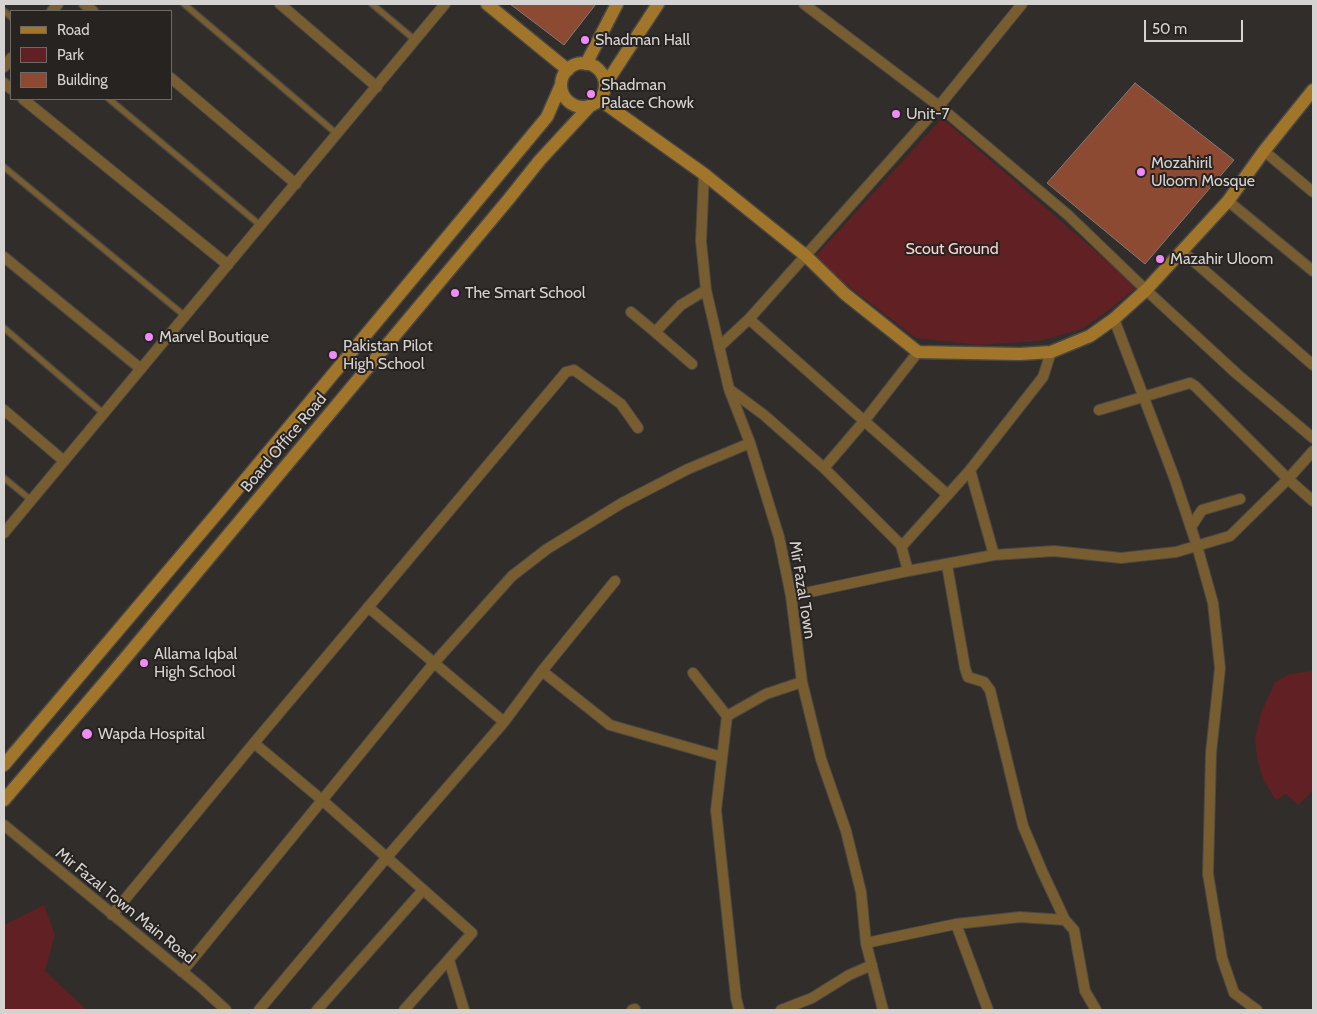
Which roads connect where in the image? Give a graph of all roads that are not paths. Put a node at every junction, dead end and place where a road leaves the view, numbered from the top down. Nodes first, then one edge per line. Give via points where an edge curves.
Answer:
1 (184, 4) edge
2 (280, 4) edge
3 (372, 4) edge
4 (445, 4) edge
5 (488, 4) edge
6 (617, 4) edge
7 (658, 4) edge
8 (804, 4) edge
9 (1022, 4) edge
10 (416, 40) junction
11 (586, 64) junction
12 (568, 70) junction
13 (172, 79) edge
14 (561, 85) junction
15 (605, 85) junction
16 (377, 87) junction
17 (1312, 95) edge
18 (24, 100) edge
19 (110, 100) edge
20 (595, 103) junction
21 (938, 106) junction
22 (337, 134) junction
23 (1264, 151) junction
24 (4, 167) edge
25 (704, 174) junction
26 (296, 184) junction
27 (1313, 192) edge
28 (1228, 201) junction
29 (261, 226) junction
30 (1182, 251) junction
31 (806, 256) junction
32 (4, 257) edge
33 (228, 265) junction
34 (1313, 271) edge
35 (706, 290) junction
36 (1146, 290) junction
37 (631, 312) dead end
38 (185, 316) junction
39 (749, 319) junction
40 (1114, 319) junction
41 (4, 328) edge
42 (655, 332) junction
43 (719, 347) junction
44 (918, 352) junction
45 (1051, 352) junction
46 (692, 364) dead end
47 (1313, 365) edge
48 (141, 369) junction
49 (729, 389) junction
50 (1143, 397) junction
51 (4, 410) edge
52 (1099, 410) dead end
53 (104, 413) junction
54 (865, 420) junction
55 (638, 428) dead end
56 (1313, 438) edge
57 (750, 443) junction
58 (1313, 450) edge
59 (64, 461) junction
60 (824, 468) junction
61 (970, 470) junction
62 (4, 478) edge
63 (1288, 479) junction
64 (948, 495) junction
65 (1240, 499) dead end
66 (31, 500) junction
67 (1313, 501) edge
68 (1191, 527) junction
69 (4, 533) edge
70 (900, 545) junction
71 (1197, 546) junction
72 (994, 555) junction
73 (947, 565) junction
74 (908, 571) junction
75 (615, 580) dead end
76 (791, 596) junction
77 (368, 607) junction
78 (434, 663) junction
79 (542, 671) junction
80 (693, 674) dead end
81 (802, 682) junction
82 (728, 716) junction
83 (504, 722) junction
84 (254, 743) junction
85 (722, 757) junction
86 (4, 765) edge
87 (4, 800) edge
88 (322, 800) junction
89 (4, 825) edge
90 (386, 857) junction
91 (423, 890) junction
92 (112, 915) junction
93 (1065, 920) junction
94 (956, 924) junction
95 (866, 943) junction
96 (449, 960) junction
97 (872, 965) junction
98 (182, 972) junction
99 (226, 1010) edge
100 (259, 1010) edge
101 (317, 1010) edge
102 (404, 1010) edge
103 (464, 1010) edge
104 (739, 1010) edge
105 (781, 1010) edge
106 (883, 1010) edge
107 (988, 1010) edge
108 (1096, 1010) edge
109 (1257, 1010) edge

1 - 22 lane
2 - 16 street
3 - 10 lane
4 - 10 street
5 - 12 street
6 - 11 street
7 - 15 street
8 - 21 street
9 - 21 street
10 - 16 street
11 - 12 street
11 - 15 street via 599,70
12 - 14 street
13 - 26 street
14 - 20 street via 570,103 583,107
14 - 86 street, Board Office Road via 541,125
15 - 20 street
16 - 22 street
17 - 23 street
18 - 33 street
19 - 29 lane
20 - 25 street
20 - 87 street, Board Office Road via 540,160
21 - 31 street
21 - 36 street via 1068,215
22 - 26 street
23 - 27 street
23 - 28 street
24 - 38 lane
25 - 31 street
25 - 35 street, Mir Fazal Town via 702,241
26 - 29 street
28 - 30 street
28 - 34 street
29 - 33 street
30 - 36 street
30 - 47 street
31 - 39 street
31 - 44 street via 844,294
32 - 48 street
33 - 38 street
35 - 42 street via 681,304
35 - 43 street, Mir Fazal Town
36 - 40 street
36 - 56 street via 1237,374
37 - 42 street
38 - 48 street
39 - 43 street
39 - 54 street
40 - 45 street via 1090,336
40 - 50 street
41 - 53 lane
42 - 46 street
43 - 49 street, Mir Fazal Town
44 - 45 street
44 - 54 street
45 - 61 street via 1043,377
48 - 53 street
49 - 57 street, Mir Fazal Town
49 - 60 street
50 - 52 street
50 - 63 street via 1190,383
50 - 68 street
51 - 59 street
53 - 59 street
54 - 60 street
54 - 64 street
55 - 77 street via 621,404 574,370 569,370
57 - 76 street, Mir Fazal Town via 779,537
57 - 78 street via 688,469 622,503 547,549 512,576
58 - 63 street
59 - 66 street
60 - 70 street
61 - 64 street
61 - 72 street
62 - 66 lane
63 - 67 street
63 - 71 street via 1230,536
64 - 70 street via 905,544
65 - 68 street via 1202,510
66 - 69 street
68 - 71 street
70 - 74 street
71 - 72 street via 1176,552 1121,558 1054,551
71 - 109 street via 1213,602 1220,668 1211,753 1208,874 1222,958 1234,993
72 - 73 street
73 - 74 street
73 - 93 street via 965,668 968,677 984,682 990,690 1022,826
74 - 76 street
75 - 79 street
76 - 81 street, Mir Fazal Town
77 - 78 street
77 - 84 street
78 - 83 street
78 - 88 street
79 - 83 street
79 - 85 street via 610,724
80 - 82 street
81 - 82 street via 766,694
81 - 95 street, Mir Fazal Town via 821,759 846,831 861,892
82 - 85 street
83 - 90 street
84 - 88 street
84 - 92 street
85 - 104 street via 716,810
88 - 90 street
88 - 98 street
89 - 92 street, Mir Fazal Town Main Road
90 - 91 street
90 - 100 street
91 - 96 street via 472,933
91 - 101 street
92 - 98 street, Mir Fazal Town Main Road
93 - 94 street via 1020,917
93 - 108 street via 1074,930 1085,991
94 - 95 street
94 - 107 street
95 - 97 street, Mir Fazal Town
96 - 102 street
96 - 103 street
97 - 105 street via 812,998
97 - 106 street, Mir Fazal Town
98 - 99 street, Mir Fazal Town Main Road

